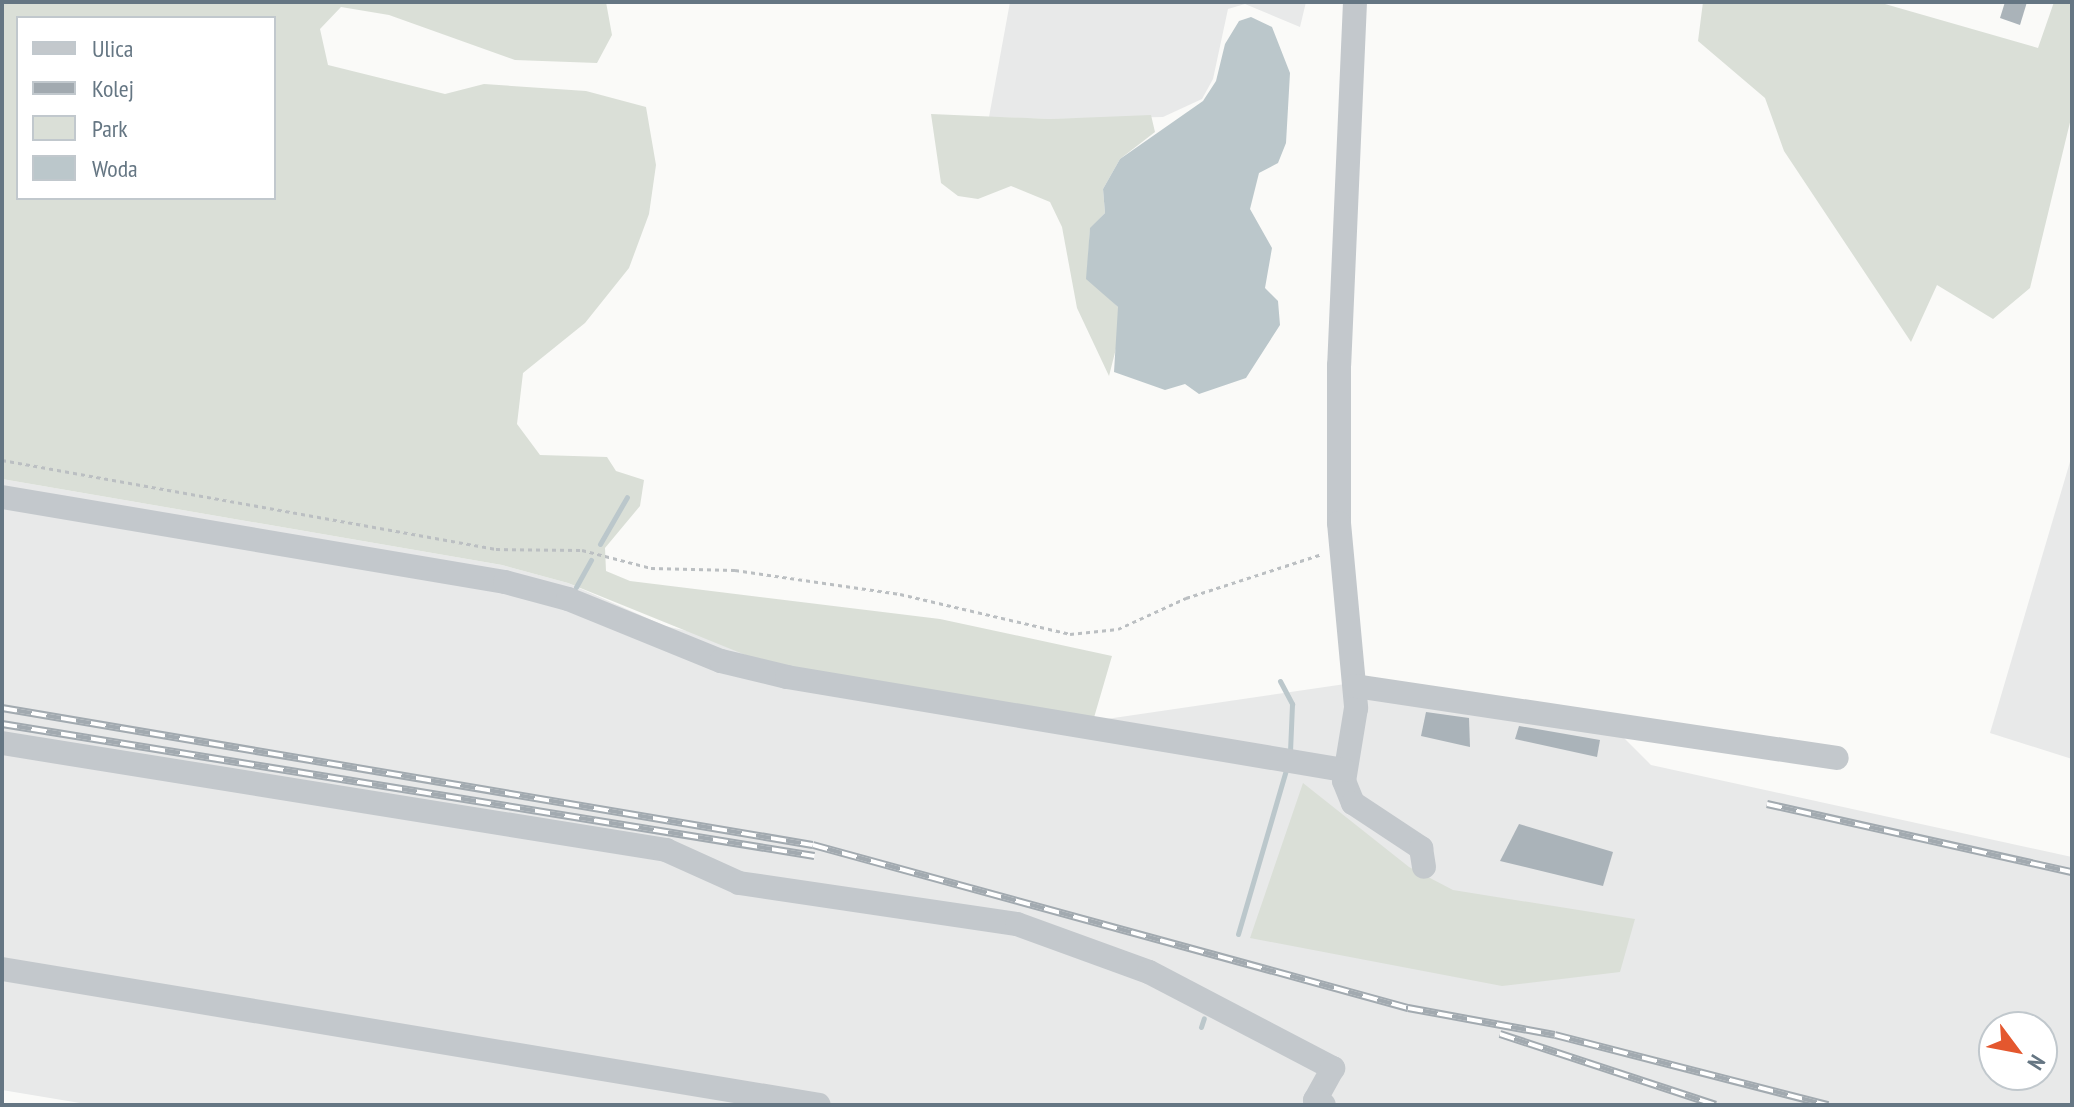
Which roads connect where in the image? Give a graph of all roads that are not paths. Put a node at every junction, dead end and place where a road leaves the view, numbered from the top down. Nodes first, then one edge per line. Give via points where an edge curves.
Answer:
1 (1355, 2) edge
2 (2, 497) edge
3 (1355, 686) junction
4 (2, 743) edge
5 (1837, 758) dead end
6 (1344, 770) junction
7 (1424, 867) dead end
8 (2, 969) edge
9 (819, 1105) edge
10 (1324, 1105) edge

1 - 3 lane via 1339,365 1341,550
2 - 6 lane via 505,582 568,599 721,661 787,677
3 - 5 lane
3 - 6 lane
4 - 10 lane via 666,850 739,883 1017,924 1161,978 1333,1068 1315,1100
6 - 7 lane via 1353,803 1410,838 1421,848
8 - 9 lane

